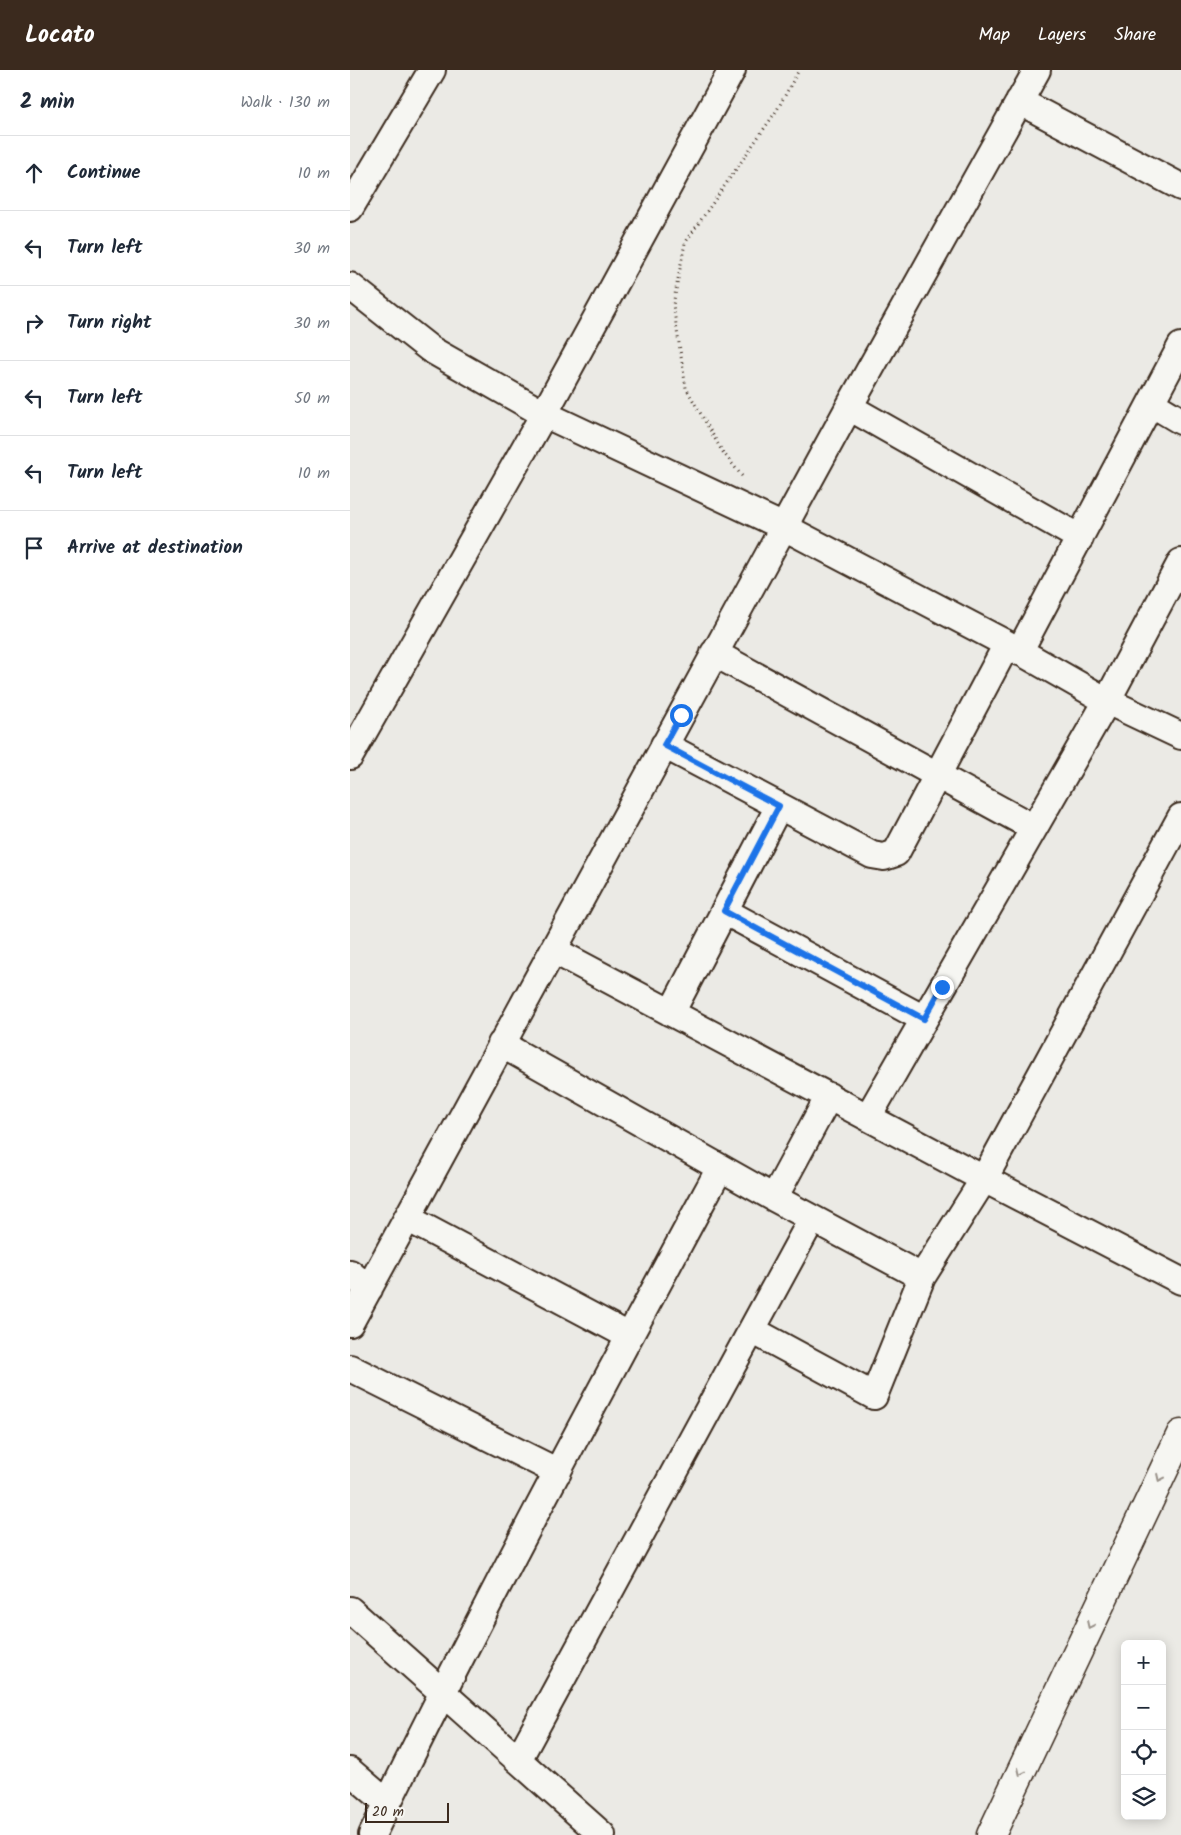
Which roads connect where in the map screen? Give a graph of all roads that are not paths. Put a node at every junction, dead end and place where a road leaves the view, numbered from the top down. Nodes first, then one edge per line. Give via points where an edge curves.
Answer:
1 (432, 70) edge
2 (732, 70) edge
3 (1037, 70) edge
4 (1019, 101) junction
5 (1181, 187) edge
6 (350, 208) edge
7 (350, 286) edge
8 (1181, 346) edge
9 (1151, 404) junction
10 (849, 407) junction
11 (544, 414) junction
12 (1181, 421) edge
13 (784, 527) junction
14 (1080, 538) junction
15 (1181, 562) edge
16 (1013, 648) junction
17 (714, 653) junction
18 (1106, 701) junction
19 (1181, 736) edge
20 (664, 745) junction
21 (350, 756) edge
22 (937, 776) junction
23 (779, 806) junction
24 (1181, 817) edge
25 (1034, 828) junction
26 (724, 911) junction
27 (553, 950) junction
28 (671, 1013) junction
29 (924, 1019) junction
30 (502, 1044) junction
31 (829, 1096) junction
32 (868, 1117) junction
33 (720, 1168) junction
34 (984, 1179) junction
35 (774, 1198) junction
36 (407, 1218) junction
37 (812, 1219) junction
38 (922, 1277) junction
39 (359, 1281) edge
40 (1181, 1281) edge
41 (350, 1323) edge
42 (752, 1330) junction
43 (629, 1336) junction
44 (350, 1368) edge
45 (1181, 1434) edge
46 (558, 1472) junction
47 (350, 1610) edge
48 (442, 1691) junction
49 (518, 1760) junction
50 (350, 1771) edge
51 (387, 1804) junction
52 (372, 1835) edge
53 (602, 1835) edge
54 (991, 1835) edge

1 - 6 street
2 - 11 street
3 - 4 street
4 - 5 street
4 - 10 street
7 - 11 street via 430,349
8 - 9 street
9 - 12 street
9 - 14 street
10 - 13 street
10 - 14 street
11 - 13 street
11 - 21 street
13 - 16 street
13 - 17 street
14 - 16 street
15 - 18 street
16 - 18 street
16 - 22 street
17 - 20 street
17 - 22 street
18 - 19 street
18 - 25 street
20 - 23 street
20 - 27 street
22 - 23 street via 896,853 884,857 872,856
22 - 25 street
23 - 26 street
24 - 34 street
25 - 29 street
26 - 28 street
26 - 29 street
27 - 28 street
27 - 30 street
28 - 31 street
29 - 32 street
30 - 33 street
30 - 36 street
31 - 32 street
31 - 35 street
32 - 34 street
33 - 35 street
33 - 43 street
34 - 38 street
34 - 40 street
35 - 37 street
36 - 39 street
36 - 43 street
37 - 38 street
37 - 42 street
38 - 42 street via 874,1396
39 - 41 street
42 - 49 street
43 - 46 street
44 - 46 street
45 -> 54 highway
46 - 48 street
47 - 48 street
48 - 49 street
48 - 51 street
49 - 53 street
50 - 51 street
51 - 52 street

